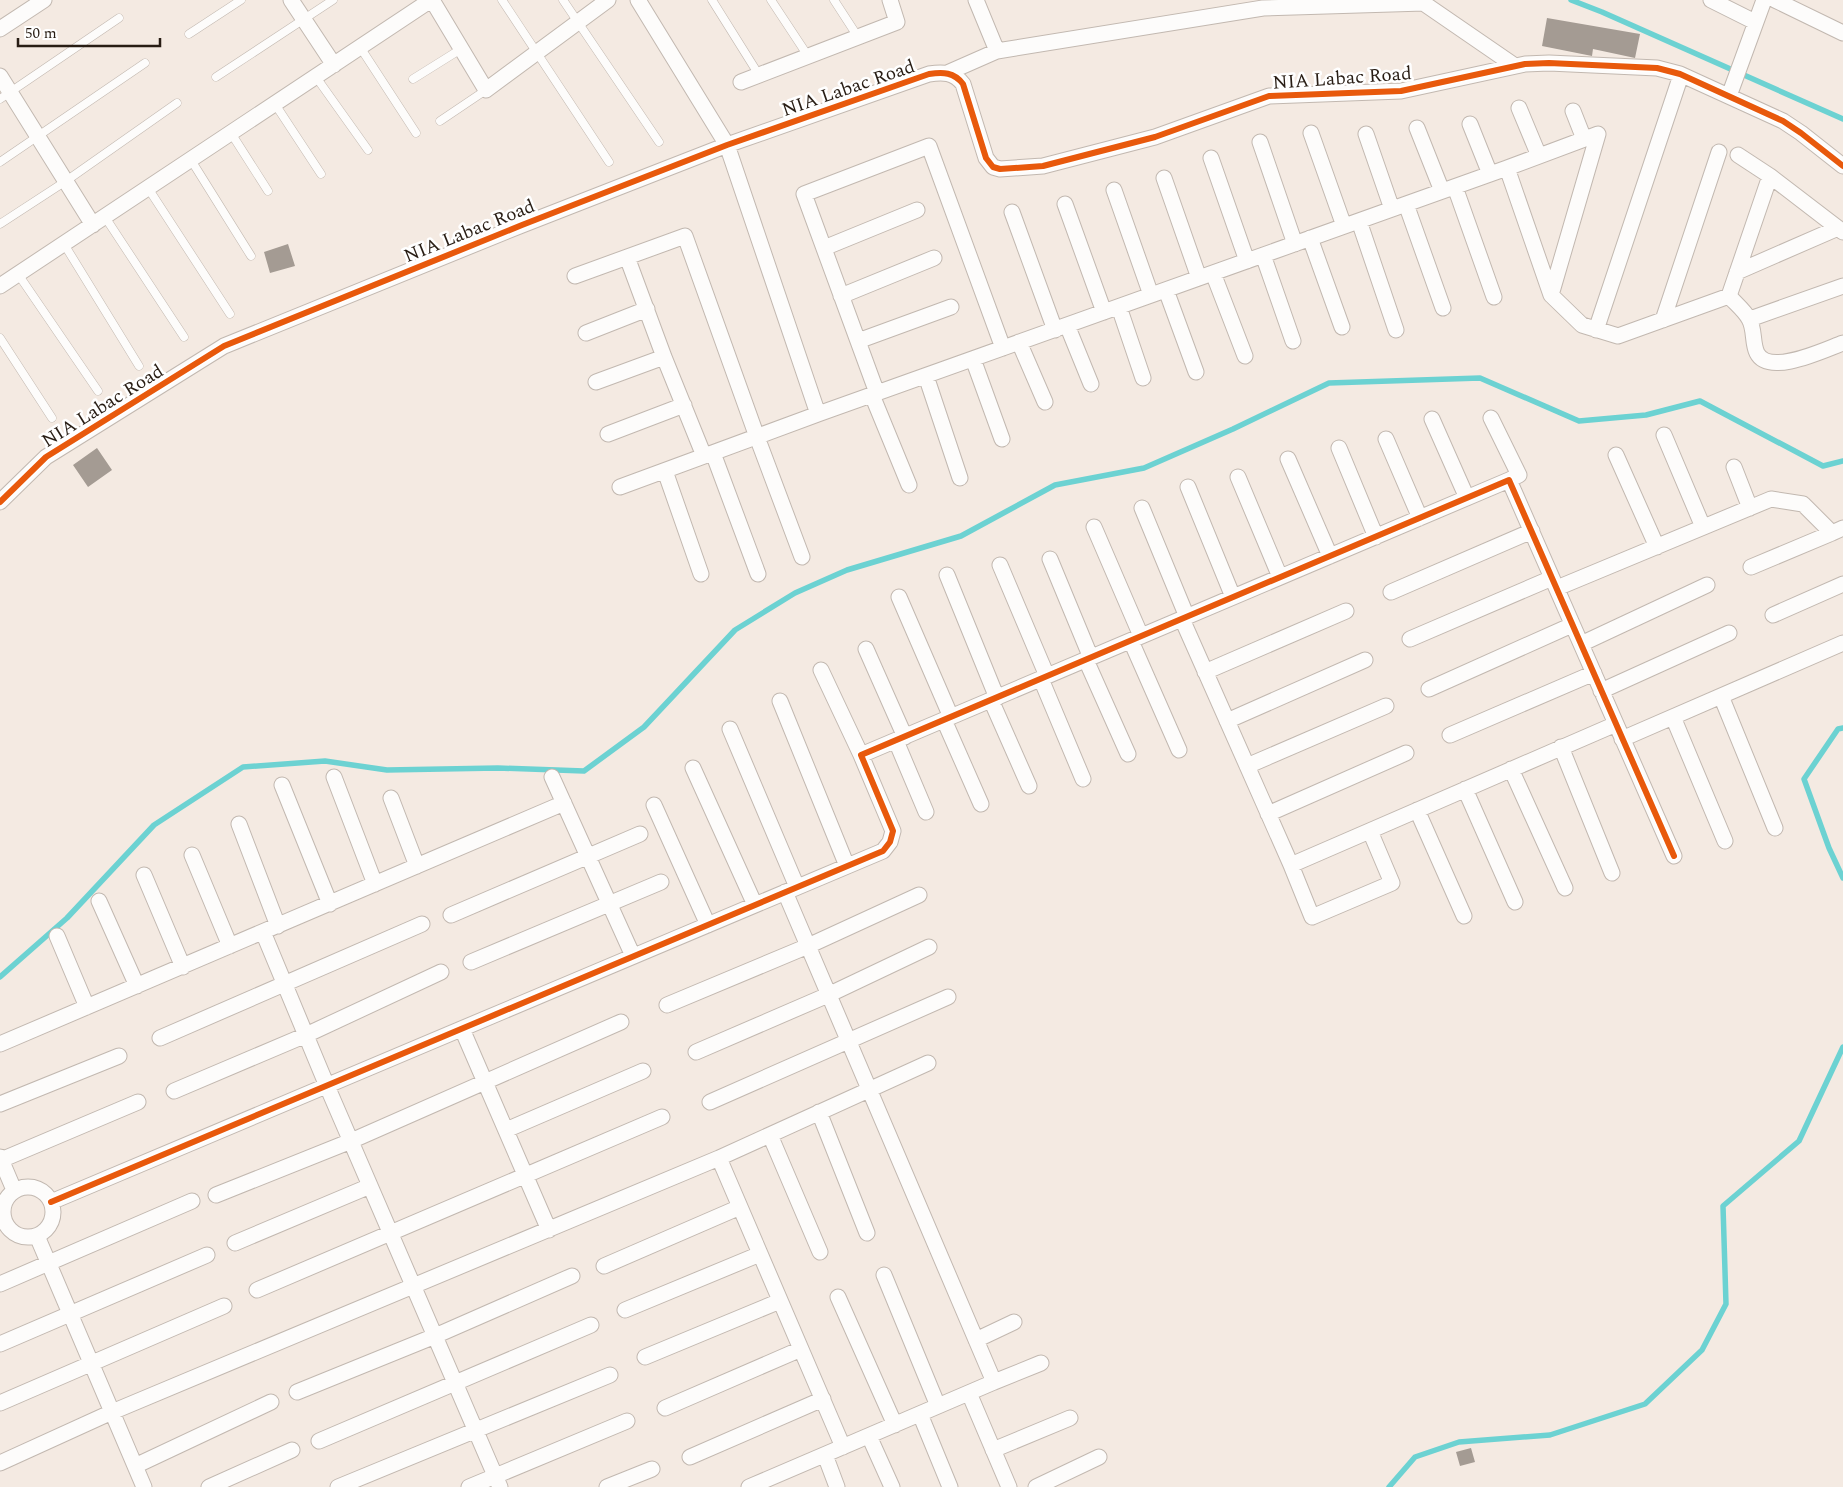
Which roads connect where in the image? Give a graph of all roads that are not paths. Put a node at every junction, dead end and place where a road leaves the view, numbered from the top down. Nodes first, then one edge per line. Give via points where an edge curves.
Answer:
1 (44, 0) edge
2 (241, 0) edge
3 (291, 0) edge
4 (333, 0) edge
5 (431, 0) edge
6 (502, 0) edge
7 (563, 0) edge
8 (608, 0) edge
9 (638, 0) edge
10 (712, 0) edge
11 (770, 0) edge
12 (834, 0) edge
13 (890, 0) edge
14 (976, 0) edge
15 (1711, 0) edge
16 (1764, 0) edge
17 (1775, 0) edge
18 (1421, 1) edge
19 (119, 18) dead end
20 (304, 20) junction
21 (578, 22) junction
22 (1755, 22) junction
23 (0, 29) edge
24 (1843, 33) edge
25 (189, 34) dead end
26 (858, 36) junction
27 (360, 47) junction
28 (462, 49) junction
29 (997, 51) junction
30 (538, 52) junction
31 (808, 56) junction
32 (145, 64) dead end
33 (334, 65) junction
34 (1515, 66) junction
35 (947, 73) junction
36 (1680, 74) junction
37 (759, 75) junction
38 (0, 76) edge
39 (316, 77) junction
40 (216, 78) dead end
41 (413, 80) dead end
42 (741, 82) dead end
43 (486, 90) junction
44 (1731, 90) junction
45 (5, 96) edge
46 (177, 103) dead end
47 (274, 104) junction
48 (1519, 108) dead end
49 (1573, 111) dead end
50 (440, 121) dead end
51 (1470, 124) dead end
52 (1418, 128) dead end
53 (416, 132) dead end
54 (231, 133) junction
55 (1311, 133) dead end
56 (1366, 134) dead end
57 (38, 137) junction
58 (1584, 139) junction
59 (659, 142) dead end
60 (1260, 142) dead end
61 (727, 145) junction
62 (368, 150) dead end
63 (1719, 152) dead end
64 (1738, 155) dead end
65 (1539, 156) junction
66 (1211, 158) dead end
67 (191, 160) junction
68 (0, 162) edge
69 (609, 162) dead end
70 (1843, 166) edge
71 (1507, 168) junction
72 (321, 174) dead end
73 (1490, 174) junction
74 (1770, 176) junction
75 (1164, 178) dead end
76 (66, 181) junction
77 (148, 188) junction
78 (1449, 189) junction
79 (1114, 190) dead end
80 (268, 191) dead end
81 (1065, 204) dead end
82 (1399, 206) junction
83 (917, 210) dead end
84 (1012, 212) dead end
85 (99, 221) junction
86 (1359, 221) junction
87 (0, 224) edge
88 (1344, 226) junction
89 (1841, 230) edge
90 (1310, 238) junction
91 (64, 244) junction
92 (1294, 244) junction
93 (824, 248) junction
94 (1263, 255) junction
95 (251, 256) dead end
96 (627, 257) junction
97 (934, 258) dead end
98 (1247, 261) junction
99 (1737, 272) junction
100 (18, 274) junction
101 (575, 276) dead end
102 (1206, 276) junction
103 (0, 286) edge
104 (1843, 286) edge
105 (1158, 293) junction
106 (1551, 295) junction
107 (841, 296) junction
108 (1729, 296) junction
109 (1494, 297) dead end
110 (951, 307) dead end
111 (1119, 307) junction
112 (1443, 308) dead end
113 (647, 309) junction
114 (1104, 312) junction
115 (230, 314) dead end
116 (1750, 319) junction
117 (1664, 320) junction
118 (1342, 327) dead end
119 (1061, 328) junction
120 (1396, 330) dead end
121 (1596, 330) junction
122 (586, 333) dead end
123 (184, 337) dead end
124 (0, 338) edge
125 (858, 341) junction
126 (1293, 341) dead end
127 (1019, 342) junction
128 (1843, 342) edge
129 (1003, 348) junction
130 (1245, 356) dead end
131 (664, 357) junction
132 (973, 359) junction
133 (139, 366) dead end
134 (1196, 372) dead end
135 (926, 376) junction
136 (1144, 378) dead end
137 (596, 382) dead end
138 (1090, 384) dead end
139 (98, 391) dead end
140 (875, 394) junction
141 (1046, 402) dead end
142 (684, 405) junction
143 (818, 414) junction
144 (52, 418) dead end
145 (1492, 418) dead end
146 (1432, 419) dead end
147 (608, 434) dead end
148 (1664, 435) dead end
149 (757, 437) junction
150 (1002, 439) dead end
151 (1386, 440) dead end
152 (1339, 448) dead end
153 (709, 455) junction
154 (1616, 455) dead end
155 (1288, 459) dead end
156 (1734, 467) dead end
157 (665, 471) junction
158 (1238, 477) dead end
159 (960, 478) dead end
160 (1509, 480) junction
161 (909, 485) dead end
162 (620, 487) dead end
163 (1188, 487) dead end
164 (1466, 498) junction
165 (0, 502) edge
166 (1142, 508) dead end
167 (1750, 508) junction
168 (1420, 518) junction
169 (1094, 527) dead end
170 (1703, 527) junction
171 (1838, 530) edge
172 (1532, 531) junction
173 (1376, 537) junction
174 (1657, 547) junction
175 (1330, 556) junction
176 (802, 557) dead end
177 (1050, 559) dead end
178 (1000, 565) dead end
179 (1751, 567) dead end
180 (701, 574) dead end
181 (758, 574) dead end
182 (947, 575) dead end
183 (1280, 577) junction
184 (1554, 583) junction
185 (1843, 584) edge
186 (1707, 585) dead end
187 (1391, 592) dead end
188 (900, 597) dead end
189 (1234, 597) junction
190 (1346, 612) dead end
191 (1773, 615) dead end
192 (1184, 618) junction
193 (1572, 625) junction
194 (1729, 633) dead end
195 (1136, 639) junction
196 (1410, 639) dead end
197 (1843, 643) edge
198 (1581, 644) junction
199 (866, 650) dead end
200 (1088, 659) junction
201 (1365, 660) dead end
202 (821, 670) dead end
203 (1205, 672) junction
204 (1594, 673) junction
205 (1044, 678) junction
206 (1429, 689) dead end
207 (1602, 691) junction
208 (1721, 696) junction
209 (994, 699) junction
210 (780, 701) dead end
211 (1386, 706) dead end
212 (1673, 717) junction
213 (947, 719) junction
214 (1227, 720) junction
215 (1616, 724) junction
216 (730, 729) dead end
217 (1450, 735) dead end
218 (900, 739) junction
219 (1622, 739) junction
220 (1561, 747) junction
221 (1179, 750) dead end
222 (1406, 752) dead end
223 (1128, 754) dead end
224 (861, 755) junction
225 (1246, 766) junction
226 (692, 768) dead end
227 (1511, 769) junction
228 (334, 776) dead end
229 (552, 777) dead end
230 (1083, 778) dead end
231 (282, 785) dead end
232 (1029, 786) dead end
233 (1465, 789) junction
234 (391, 798) dead end
235 (564, 803) junction
236 (981, 804) dead end
237 (654, 805) dead end
238 (1417, 810) junction
239 (926, 812) dead end
240 (1268, 814) junction
241 (239, 824) dead end
242 (1774, 828) dead end
243 (1370, 831) junction
244 (640, 834) dead end
245 (1725, 841) dead end
246 (192, 855) dead end
247 (1674, 856) dead end
248 (589, 857) junction
249 (1291, 865) junction
250 (417, 866) junction
251 (847, 866) junction
252 (1612, 873) dead end
253 (144, 875) dead end
254 (661, 882) dead end
255 (376, 884) junction
256 (1565, 888) dead end
257 (791, 890) junction
258 (919, 895) dead end
259 (98, 901) dead end
260 (1515, 902) dead end
261 (330, 904) junction
262 (610, 904) junction
263 (755, 905) junction
264 (451, 916) dead end
265 (1464, 916) dead end
266 (422, 924) dead end
267 (708, 925) junction
268 (278, 926) junction
269 (263, 932) junction
270 (57, 936) dead end
271 (230, 946) junction
272 (808, 946) junction
273 (929, 947) dead end
274 (633, 956) junction
275 (471, 962) dead end
276 (182, 966) junction
277 (441, 972) dead end
278 (285, 985) junction
279 (137, 986) junction
280 (828, 994) junction
281 (948, 997) dead end
282 (667, 1005) dead end
283 (87, 1007) junction
284 (621, 1022) dead end
285 (462, 1029) junction
286 (306, 1035) junction
287 (160, 1038) dead end
288 (848, 1041) junction
289 (0, 1044) edge
290 (696, 1052) dead end
291 (119, 1056) dead end
292 (928, 1063) dead end
293 (643, 1071) dead end
294 (485, 1083) junction
295 (327, 1086) junction
296 (869, 1090) junction
297 (174, 1091) dead end
298 (138, 1102) dead end
299 (710, 1102) dead end
300 (0, 1104) edge
301 (820, 1112) junction
302 (662, 1117) dead end
303 (506, 1130) junction
304 (770, 1134) junction
305 (351, 1141) junction
306 (719, 1158) junction
307 (1, 1159) edge
308 (526, 1176) junction
309 (370, 1186) junction
310 (14, 1190) junction
311 (216, 1195) dead end
312 (192, 1201) dead end
313 (51, 1202) junction
314 (740, 1207) junction
315 (2, 1223) edge
316 (549, 1230) junction
317 (390, 1233) junction
318 (867, 1233) dead end
319 (37, 1236) junction
320 (235, 1243) dead end
321 (820, 1252) dead end
322 (760, 1254) junction
323 (207, 1255) dead end
324 (49, 1264) junction
325 (604, 1266) dead end
326 (884, 1275) dead end
327 (572, 1276) dead end
328 (0, 1284) edge
329 (414, 1287) junction
330 (257, 1290) dead end
331 (838, 1297) dead end
332 (780, 1301) junction
333 (224, 1306) dead end
334 (625, 1310) dead end
335 (70, 1314) junction
336 (1014, 1322) dead end
337 (591, 1325) dead end
338 (435, 1336) junction
339 (976, 1340) junction
340 (0, 1344) edge
341 (801, 1350) junction
342 (645, 1357) dead end
343 (91, 1363) junction
344 (1042, 1363) dead end
345 (610, 1375) dead end
346 (455, 1382) junction
347 (994, 1382) junction
348 (296, 1392) dead end
349 (969, 1393) junction
350 (823, 1400) junction
351 (271, 1402) dead end
352 (0, 1403) edge
353 (938, 1406) junction
354 (665, 1408) dead end
355 (112, 1412) junction
356 (920, 1414) junction
357 (1070, 1418) dead end
358 (627, 1421) dead end
359 (895, 1425) junction
360 (476, 1430) junction
361 (870, 1436) junction
362 (319, 1441) dead end
363 (843, 1447) junction
364 (292, 1450) dead end
365 (993, 1450) junction
366 (825, 1455) junction
367 (1099, 1456) dead end
368 (690, 1457) dead end
369 (0, 1463) edge
370 (135, 1466) junction
371 (652, 1468) dead end
372 (498, 1481) edge
373 (779, 1481) edge
374 (144, 1487) edge
375 (209, 1487) edge
376 (338, 1487) edge
377 (469, 1487) edge
378 (606, 1487) edge
379 (749, 1487) edge
380 (837, 1487) edge
381 (892, 1487) edge
382 (950, 1487) edge
383 (1009, 1487) edge
384 (1036, 1487) edge

1 - 23 street
2 - 25 lane
3 - 20 street
4 - 20 lane
5 - 27 street
5 - 28 street
6 - 30 lane
7 - 21 lane
8 - 21 street
9 - 61 street
10 - 37 lane
11 - 31 lane
12 - 26 lane
13 - 26 street via 897,22
14 - 29 street
15 - 22 street
16 - 22 street
17 - 24 street
18 - 29 street via 1263,8
18 - 34 street
19 - 45 lane
20 - 33 street
20 - 40 lane
21 - 30 street
21 - 59 lane
22 - 44 street
26 - 31 street
27 - 33 street
27 - 53 lane
28 - 41 lane
28 - 43 street
29 - 35 street
30 - 43 street
30 - 69 lane
31 - 37 street
32 - 57 lane
33 - 39 street
34 - 35 street, NIA Labac Road via 1401,91 1269,96 1156,136 1043,166 1008,169 993,167 986,158 963,84
34 - 36 street, NIA Labac Road via 1549,63 1657,68
35 - 61 street, NIA Labac Road via 929,74
36 - 44 street, NIA Labac Road
36 - 121 street
37 - 42 street
38 - 45 street
39 - 47 street
39 - 62 lane
43 - 50 lane
44 - 70 street, NIA Labac Road via 1801,133
45 - 57 street
46 - 76 lane
47 - 54 street
47 - 72 lane
48 - 65 street
49 - 58 street
51 - 73 street
52 - 78 street
54 - 67 street
54 - 80 lane
55 - 88 street
56 - 82 street
57 - 68 lane
57 - 76 street
58 - 65 street
58 - 106 street via 1598,134
60 - 92 street
61 - 143 street
61 - 165 street, NIA Labac Road via 224,346 46,457
63 - 117 street
64 - 74 street
65 - 71 street
66 - 98 street
67 - 77 street
67 - 95 lane
71 - 73 street
71 - 106 street
73 - 78 street
74 - 89 street
74 - 99 street
75 - 102 street
76 - 85 street
76 - 87 lane
77 - 85 street
77 - 115 lane
78 - 82 street
78 - 109 street
79 - 105 street
81 - 114 street
82 - 86 street
82 - 112 street
83 - 93 street
84 - 119 street
85 - 91 street
85 - 123 lane
86 - 88 street
86 - 120 street
88 - 90 street
89 - 99 street
90 - 92 street
90 - 118 street
91 - 100 street
91 - 133 lane
92 - 94 street
93 - 107 street
93 - 129 street via 804,194 929,146
94 - 98 street
94 - 126 street
96 - 101 street
96 - 113 street
96 - 149 street via 685,236
97 - 107 street
98 - 102 street
99 - 108 street
100 - 103 street
100 - 139 lane
102 - 105 street
102 - 130 street
104 - 116 street
105 - 111 street
105 - 134 street
106 - 121 street via 1582,325
107 - 125 street
108 - 116 street
108 - 117 street
110 - 125 street
111 - 114 street
111 - 136 street
113 - 122 street
113 - 131 street
114 - 119 street
116 - 128 street via 1757,354 1765,361 1795,361
117 - 121 street via 1618,336
119 - 127 street
119 - 138 street
124 - 144 lane
125 - 140 street
127 - 129 street
127 - 141 street
129 - 132 street
131 - 137 street
131 - 142 street
132 - 135 street
132 - 150 street
135 - 140 street
135 - 159 street
140 - 143 street
140 - 161 street
142 - 147 street
142 - 153 street
143 - 149 street
145 - 160 street via 1519,475
146 - 164 street
148 - 170 street
149 - 153 street
149 - 176 street
151 - 168 street
152 - 173 street
153 - 157 street
153 - 181 street
154 - 174 street
155 - 175 street
156 - 167 street
157 - 162 street
157 - 180 street
158 - 183 street
160 - 164 street
160 - 172 street
163 - 189 street
164 - 168 street
166 - 192 street
167 - 170 street
167 - 171 street via 1771,500 1803,504
168 - 173 street
169 - 195 street
170 - 174 street
171 - 179 street
172 - 184 street
172 - 187 street
173 - 175 street
174 - 184 street
175 - 183 street
177 - 200 street
178 - 205 street
182 - 209 street
183 - 189 street
184 - 193 street
184 - 196 street
185 - 191 street
186 - 198 street
188 - 213 street
189 - 192 street
190 - 203 street
192 - 195 street
192 - 203 street
193 - 198 street
193 - 206 street
194 - 207 street
195 - 200 street
195 - 221 street
197 - 208 street
198 - 204 street
199 - 218 street
200 - 205 street
200 - 223 street
201 - 214 street
202 - 224 street
203 - 214 street
204 - 207 street
204 - 217 street
205 - 209 street
205 - 230 street
207 - 215 street
208 - 212 street
208 - 242 street
209 - 213 street
209 - 232 street
210 - 251 street
211 - 225 street
212 - 219 street
212 - 245 street
213 - 218 street
213 - 236 street
214 - 225 street
215 - 219 street
215 - 220 street
216 - 257 street
218 - 224 street
218 - 239 street
219 - 247 street
220 - 227 street
220 - 252 street
222 - 240 street
224 - 251 street via 893,831 883,851
225 - 240 street
226 - 263 street
227 - 233 street
227 - 256 street
228 - 255 street
229 - 235 street
231 - 261 street
233 - 238 street
233 - 260 street
234 - 250 street
235 - 248 street
235 - 250 street
237 - 267 street
238 - 243 street
238 - 265 street
240 - 249 street
241 - 268 street
243 - 249 street
243 - 249 street via 1392,883 1383,887 1312,917
244 - 248 street
246 - 271 street
248 - 262 street
248 - 264 street
250 - 255 street
251 - 257 street
253 - 276 street
254 - 262 street
255 - 261 street
257 - 263 street
257 - 272 street
258 - 272 street
259 - 279 street
261 - 268 street
262 - 274 street
262 - 275 street
263 - 267 street
266 - 278 street
267 - 274 street
268 - 269 street
269 - 271 street
269 - 278 street
270 - 283 street
271 - 276 street
272 - 280 street
272 - 282 street
273 - 280 street
274 - 285 street
276 - 279 street
277 - 286 street
278 - 286 street
278 - 287 street
279 - 283 street
280 - 288 street
280 - 290 street
281 - 288 street
283 - 289 street
284 - 294 street
285 - 294 street
285 - 295 street
286 - 295 street
286 - 297 street
288 - 296 street
288 - 299 street
291 - 300 street
292 - 296 street
293 - 303 street
294 - 303 street
294 - 305 street
295 - 305 street
295 - 313 street
296 - 301 street
296 - 339 street
298 - 307 street
301 - 304 street
301 - 318 street
302 - 308 street
303 - 308 street
304 - 306 street
304 - 321 street
305 - 309 street
305 - 311 street
306 - 314 street
306 - 316 street
307 - 310 street
308 - 316 street
308 - 317 street
309 - 317 street
309 - 320 street
310 - 313 street via 24,1186 35,1187
310 - 315 street via 6,1198
312 - 324 street
313 - 319 street via 51,1224
314 - 322 street
314 - 325 street
315 - 319 street via 21,1237
316 - 329 street
317 - 329 street
317 - 330 street
319 - 324 street
322 - 332 street
322 - 334 street
323 - 335 street
324 - 328 street
324 - 335 street
326 - 353 street
327 - 338 street
329 - 338 street
329 - 355 street
331 - 359 street
332 - 341 street
332 - 342 street
333 - 343 street
335 - 340 street
335 - 343 street
336 - 339 street
337 - 346 street
338 - 346 street
338 - 348 street
339 - 347 street
341 - 350 street
341 - 354 street
343 - 352 street
343 - 355 street
344 - 347 street
345 - 360 street
346 - 360 street
346 - 362 street
347 - 349 street
349 - 353 street
349 - 365 street
350 - 363 street
350 - 368 street
351 - 370 street
353 - 356 street
355 - 369 street
355 - 370 street
356 - 359 street
356 - 382 street
357 - 365 street
358 - 372 street
359 - 361 street
360 - 372 street
360 - 376 street
361 - 363 street
361 - 381 street
363 - 366 street
364 - 375 street
365 - 383 street
366 - 373 street
366 - 380 street
367 - 384 street
370 - 374 street
371 - 378 street
372 - 377 street
373 - 379 street

